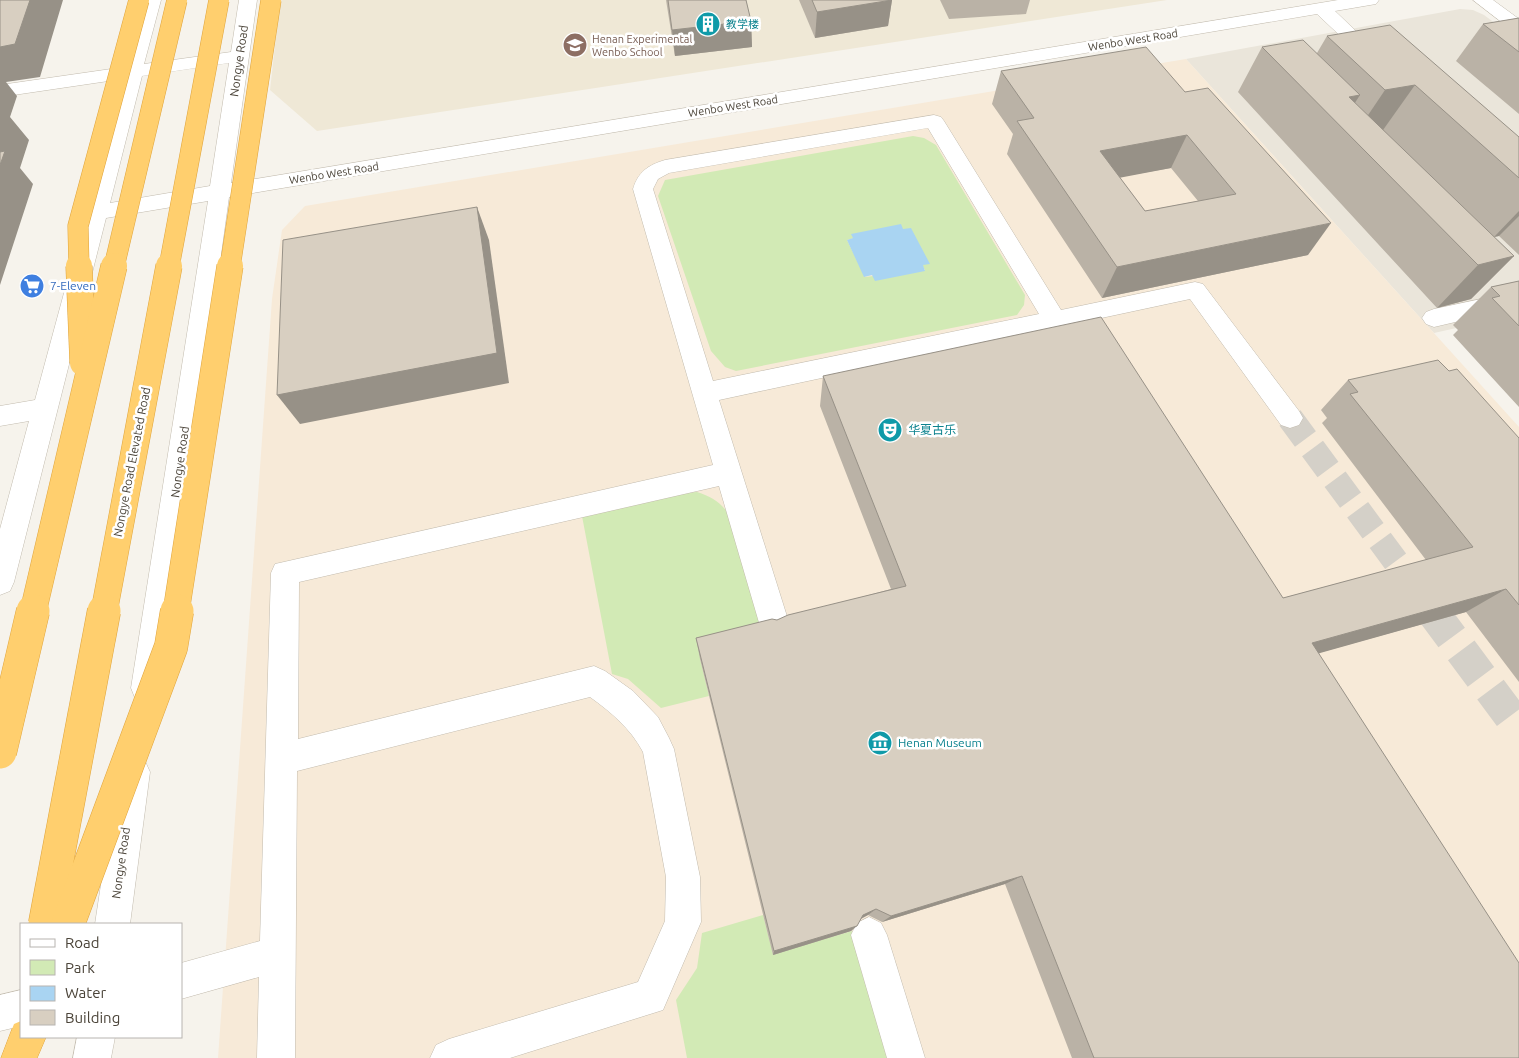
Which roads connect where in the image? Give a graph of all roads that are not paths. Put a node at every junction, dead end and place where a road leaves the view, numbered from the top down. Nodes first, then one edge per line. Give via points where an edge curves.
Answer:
1 (139, 0) edge
2 (152, 0) edge
3 (177, 0) edge
4 (219, 0) edge
5 (248, 0) edge
6 (271, 0) edge
7 (1370, 0) edge
8 (1482, 0) edge
9 (1321, 8) junction
10 (1519, 27) edge
11 (239, 56) junction
12 (1387, 69) edge
13 (134, 71) junction
14 (0, 91) edge
15 (220, 192) junction
16 (97, 212) junction
17 (1504, 296) edge
18 (1434, 318) dead end
19 (1055, 320) junction
20 (705, 393) junction
21 (85, 396) junction
22 (46, 408) junction
23 (0, 416) edge
24 (1290, 418) tunnel mouth
25 (729, 473) junction
26 (0, 582) edge
27 (775, 626) edge
28 (0, 752) edge
29 (282, 759) junction
30 (45, 923) edge
31 (68, 923) edge
32 (112, 923) edge
33 (869, 935) edge
34 (278, 954) junction
35 (182, 980) edge
36 (20, 1008) edge
37 (0, 1013) edge
38 (96, 1038) edge
39 (92, 1058) edge
40 (276, 1058) edge
41 (449, 1058) edge
42 (906, 1058) edge

1 - 21 highway, bridge via 78,226
2 - 13 street
3 - 21 highway, bridge
4 - 30 highway, Nongye Road Elevated Road, bridge
5 - 11 street, Nongye Road
6 - 31 highway, bridge via 171,647
7 - 9 street, Wenbo West Road
8 - 10 street
9 - 12 street via 1348,44
9 - 15 street, Wenbo West Road
11 - 13 street
11 - 15 street, Nongye Road
13 - 14 street
13 - 16 street
15 - 16 street, Wenbo West Road
15 - 32 street, Nongye Road
16 - 22 street
17 - 18 street
19 - 20 street
19 - 20 street via 934,121 665,167 646,178 643,189
19 - 24 street via 1195,290
20 - 25 street
21 - 28 highway, bridge
22 - 23 street
22 - 26 street
25 - 27 street
25 - 29 street via 285,573
29 - 34 street
29 - 41 street via 594,681 622,702 647,728 658,749 683,877 683,922 650,997
33 - 42 street
34 - 35 street
34 - 40 street
36 - 37 street
38 - 39 street

